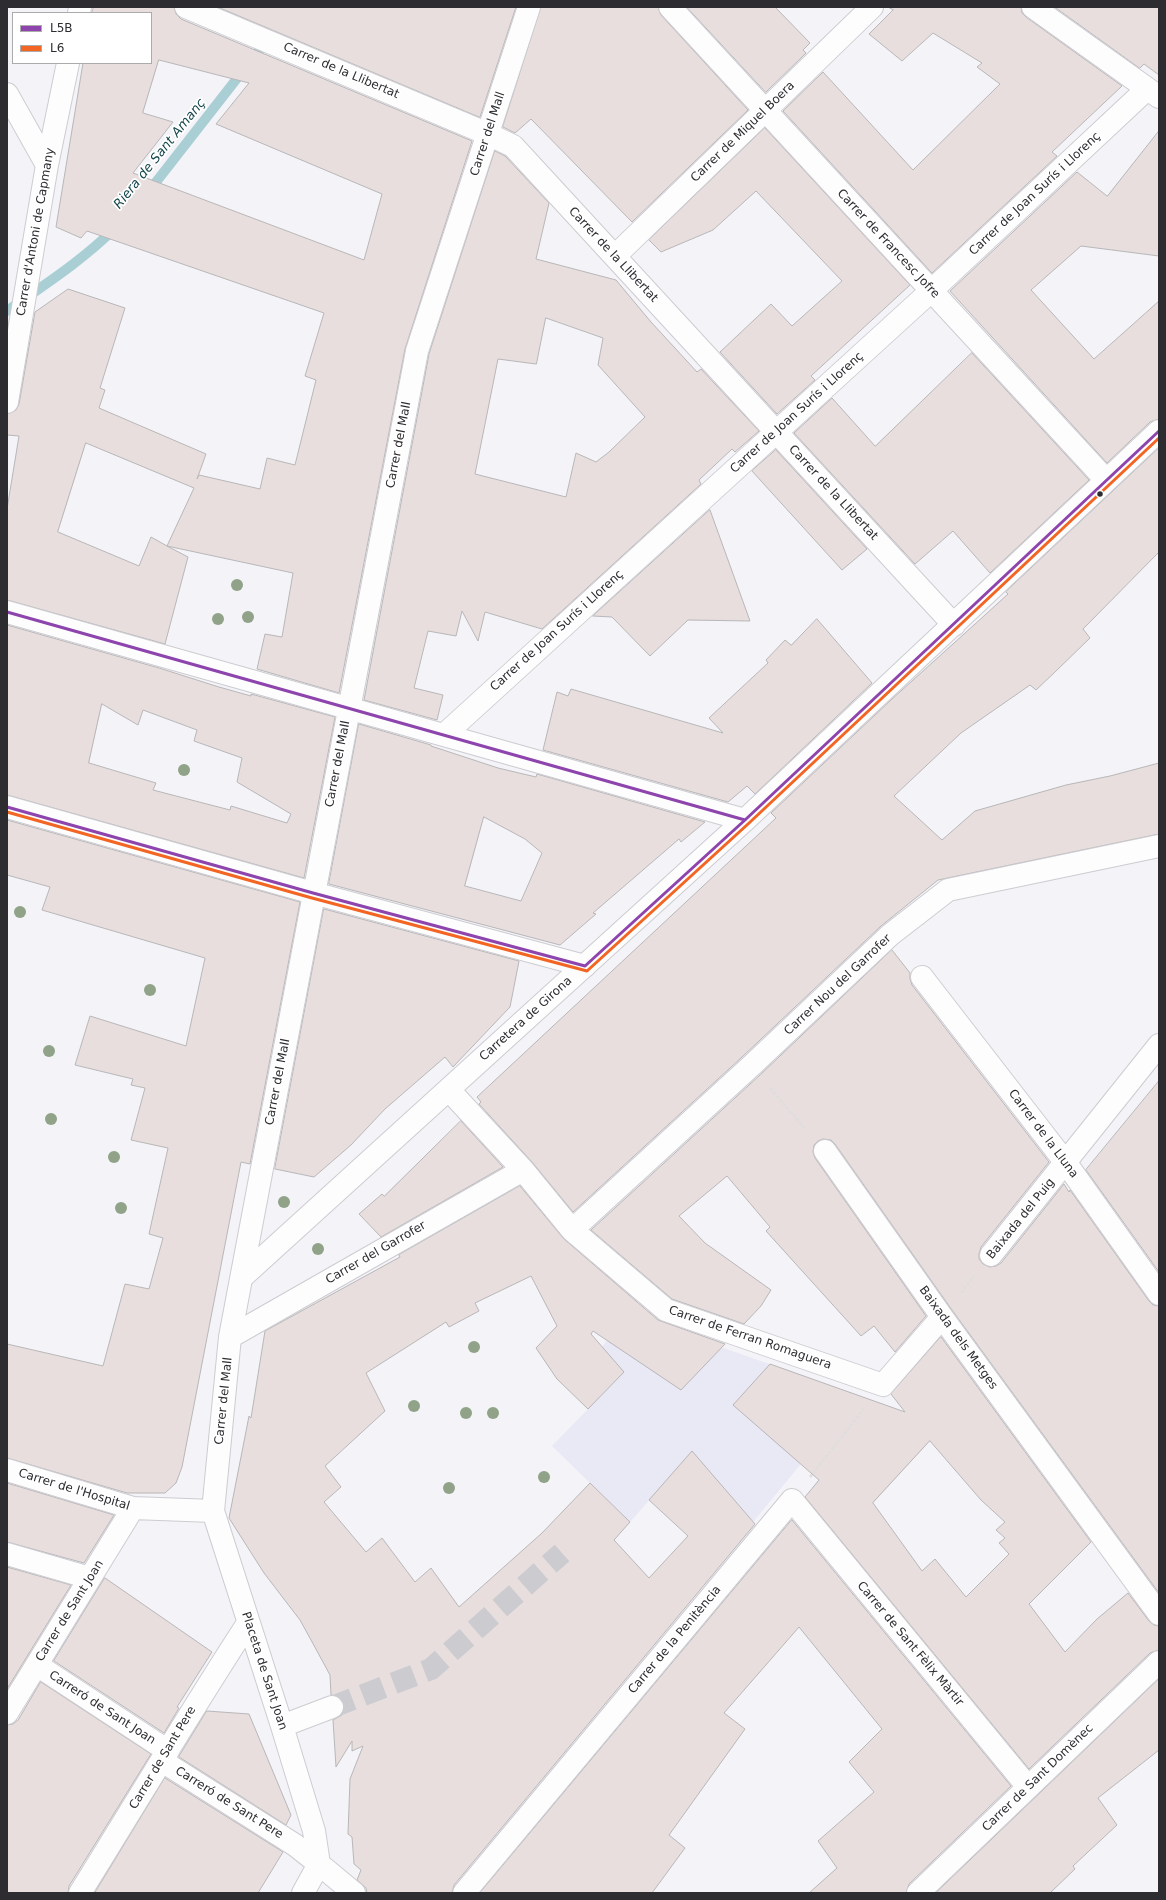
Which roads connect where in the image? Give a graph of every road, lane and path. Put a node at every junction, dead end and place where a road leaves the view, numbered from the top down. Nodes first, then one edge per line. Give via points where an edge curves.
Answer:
1 (186, 7) edge
2 (529, 7) edge
3 (670, 7) edge
4 (872, 7) edge
5 (1033, 7) edge
6 (68, 64) edge
7 (1153, 93) edge
8 (7, 94) edge
9 (765, 110) junction
10 (488, 134) junction
11 (47, 165) junction
12 (614, 256) junction
13 (931, 291) junction
14 (7, 402) edge
15 (1159, 431) edge
16 (776, 432) junction
17 (1106, 480) junction
18 (7, 612) edge
19 (954, 625) junction
20 (349, 708) junction
21 (444, 735) junction
22 (7, 807) edge
23 (745, 820) junction
24 (1159, 846) edge
25 (313, 893) junction
26 (585, 966) junction
27 (922, 977) dead end
28 (1159, 1045) edge
29 (751, 1066) junction
30 (449, 1090) junction
31 (825, 1151) joint
32 (1066, 1163) junction
33 (523, 1170) junction
34 (572, 1230) junction
35 (991, 1255) joint
36 (242, 1278) junction
37 (1159, 1294) edge
38 (942, 1317) junction
39 (230, 1337) junction
40 (883, 1385) junction
41 (7, 1470) edge
42 (792, 1500) junction
43 (133, 1508) junction
44 (213, 1511) junction
45 (7, 1554) edge
46 (90, 1578) junction
47 (1159, 1614) edge
48 (248, 1623) junction
49 (1159, 1662) edge
50 (37, 1665) junction
51 (332, 1707) tunnel mouth
52 (7, 1713) edge
53 (282, 1726) junction
54 (165, 1756) junction
55 (1028, 1787) junction
56 (320, 1864) junction
57 (80, 1893) edge
58 (304, 1893) edge
59 (354, 1893) edge
60 (464, 1893) edge
61 (918, 1893) edge

1 - 10 street, Carrer de la Llibertat
2 - 10 street, Carrer del Mall
3 - 9 street, Carrer de Francesc Jofre
4 - 9 street, Carrer de Miquel Boera
5 - 7 street
6 - 11 street, Carrer d'Antoni de Capmany
7 - 13 street, Carrer de Joan Surís i Llorenç
8 - 11 street
9 - 12 street, Carrer de Miquel Boera
9 - 13 street, Carrer de Francesc Jofre
10 - 12 street, Carrer de la Llibertat via 513,146
10 - 20 street, Carrer del Mall via 417,350
11 - 14 street, Carrer d'Antoni de Capmany
12 - 16 street, Carrer de la Llibertat
13 - 16 street, Carrer de Joan Surís i Llorenç
13 - 17 street, Carrer de Francesc Jofre
15 - 17 street, Carretera de Girona
16 - 19 street, Carrer de la Llibertat
16 - 21 street, Carrer de Joan Surís i Llorenç
17 - 19 street, Carretera de Girona
18 - 20 street
19 - 23 street, Carretera de Girona
20 - 21 street
20 - 25 street, Carrer del Mall
21 - 23 street
22 - 25 street
23 - 26 street, Carretera de Girona
24 - 29 street, Carrer Nou del Garrofer via 948,890 890,935
25 - 26 street
25 - 36 street, Carrer del Mall
26 - 30 street, Carretera de Girona
27 - 32 street, Carrer de la Lluna
28 - 32 street, Baixada del Puig
29 - 31 path
29 - 34 street, Carrer Nou del Garrofer
30 - 33 street, Carrer de Ferran Romaguera
30 - 36 street, Carretera de Girona
31 - 38 street, Baixada dels Metges
32 - 35 street, Baixada del Puig
32 - 37 street, Carrer de la Lluna
33 - 34 street, Carrer de Ferran Romaguera
33 - 39 street, Carrer del Garrofer
34 - 40 street, Carrer de Ferran Romaguera via 666,1310
35 - 38 path, Baixada del Puig
36 - 39 street, Carrer del Mall
38 - 40 street
38 - 47 street, Baixada dels Metges
39 - 44 street, Carrer del Mall
40 - 42 path
41 - 43 street, Carrer de l'Hospital
42 - 55 street, Carrer de Sant Fèlix Màrtir
42 - 60 street, Carrer de la Penitència
43 - 44 street, Carrer de l'Hospital
43 - 46 street, Carrer de Sant Joan
44 - 48 street, Placeta de Sant Joan
45 - 46 street
46 - 50 street, Carrer de Sant Joan
48 - 53 street, Placeta de Sant Joan
48 - 54 street, Carrer de Sant Pere
49 - 55 street, Carrer de Sant Domènec
50 - 52 street, Carrer de Sant Joan
50 - 54 street, Carreró de Sant Joan
51 - 53 street
53 - 56 street, Placeta de Sant Joan via 314,1831
54 - 56 street, Carreró de Sant Pere
54 - 57 street, Carrer de Sant Pere
55 - 61 street, Carrer de Sant Domènec
56 - 58 street
56 - 59 street, Carreró de Sant Pere

